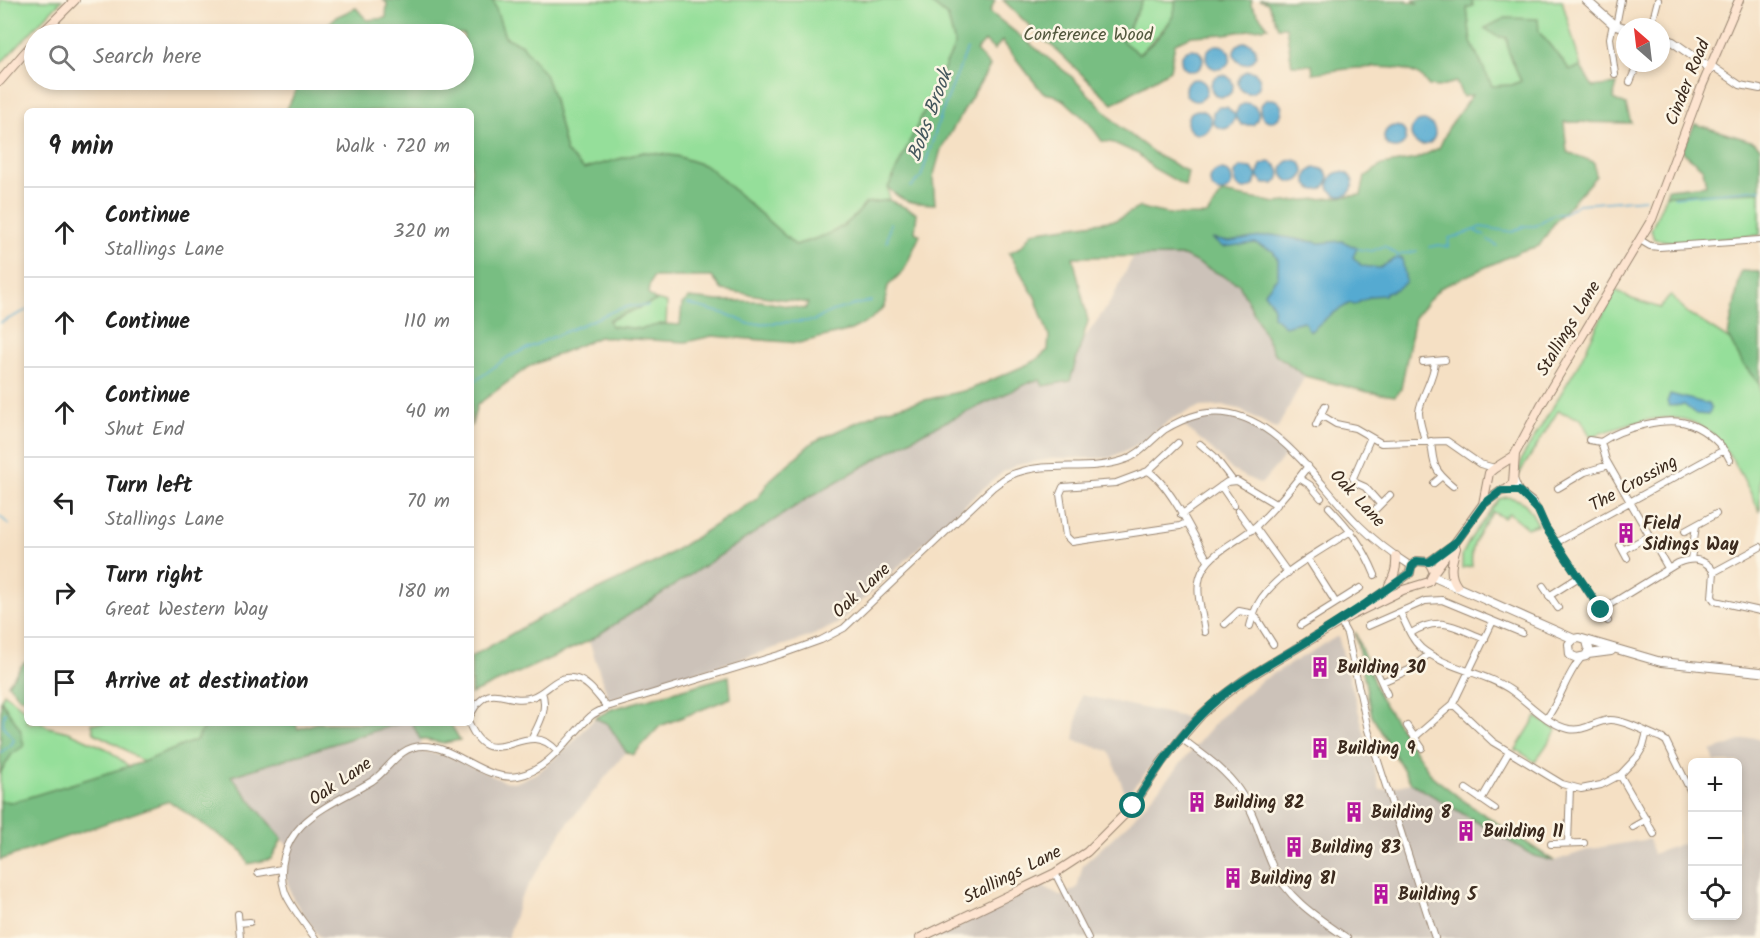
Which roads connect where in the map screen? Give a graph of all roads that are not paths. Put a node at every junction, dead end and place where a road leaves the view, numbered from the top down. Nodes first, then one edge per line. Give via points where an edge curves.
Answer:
1 (75, 0) edge
2 (1586, 0) edge
3 (1621, 0) edge
4 (1658, 0) edge
5 (1739, 0) edge
6 (1653, 18) edge
7 (51, 24) edge
8 (1615, 25) junction
9 (1670, 41) edge
10 (24, 53) edge
11 (1711, 67) junction
12 (1634, 72) edge
13 (1615, 74) dead end
14 (0, 81) edge
15 (1630, 82) dead end
16 (1760, 89) edge
17 (1652, 219) joint
18 (1640, 240) junction
19 (1760, 240) edge
20 (1445, 360) dead end
21 (1435, 361) junction
22 (1423, 362) dead end
23 (1325, 406) dead end
24 (1321, 415) junction
25 (1316, 425) dead end
26 (1370, 439) junction
27 (1589, 440) dead end
28 (1428, 441) junction
29 (1601, 442) junction
30 (1178, 443) dead end
31 (1200, 444) dead end
32 (1724, 450) junction
33 (1514, 456) junction
34 (1730, 459) dead end
35 (1480, 464) junction
36 (1609, 465) junction
37 (1308, 466) junction
38 (1497, 467) junction
39 (1148, 471) junction
40 (1564, 475) dead end
41 (1441, 477) junction
42 (1513, 477) junction
43 (1299, 478) junction
44 (1489, 480) junction
45 (1233, 482) junction
46 (1568, 482) junction
47 (1434, 483) dead end
48 (1221, 486) junction
49 (1453, 486) dead end
50 (1558, 488) dead end
51 (1504, 490) junction
52 (1519, 491) junction
53 (1390, 495) dead end
54 (1321, 498) dead end
55 (1629, 501) junction
56 (1380, 504) junction
57 (1484, 504) junction
58 (1277, 505) junction
59 (1329, 507) dead end
60 (1375, 510) dead end
61 (1716, 514) dead end
62 (1181, 515) junction
63 (1186, 524) junction
64 (1696, 526) junction
65 (1253, 529) junction
66 (1351, 531) junction
67 (1685, 531) dead end
68 (1649, 536) junction
69 (1457, 541) junction
70 (1557, 542) junction
71 (1760, 547) edge
72 (1396, 556) junction
73 (1627, 558) dead end
74 (1308, 559) junction
75 (1691, 559) junction
76 (1208, 561) junction
77 (1429, 562) junction
78 (1668, 568) junction
79 (1411, 570) junction
80 (1714, 572) junction
81 (1288, 573) junction
82 (1434, 574) junction
83 (1375, 575) dead end
84 (1579, 577) junction
85 (1422, 584) junction
86 (1457, 586) junction
87 (1543, 586) dead end
88 (1360, 588) dead end
89 (1385, 590) junction
90 (1549, 596) junction
91 (1336, 603) junction
92 (1558, 608) dead end
93 (1601, 610) junction
94 (1760, 611) edge
95 (1400, 612) junction
96 (1254, 614) junction
97 (1350, 616) junction
98 (1340, 621) junction
99 (1494, 621) junction
100 (1608, 621) dead end
101 (1225, 624) dead end
102 (1301, 625) dead end
103 (1250, 626) dead end
104 (1368, 626) dead end
105 (1205, 632) dead end
106 (1411, 633) junction
107 (1522, 633) dead end
108 (1557, 633) junction
109 (1485, 639) junction
110 (1574, 639) junction
111 (1587, 641) junction
112 (1272, 644) dead end
113 (1615, 650) junction
114 (1569, 651) junction
115 (1429, 654) junction
116 (1584, 656) junction
117 (1376, 670) dead end
118 (1470, 672) junction
119 (1760, 672) edge
120 (1569, 673) junction
121 (1382, 682) junction
122 (542, 692) junction
123 (1387, 694) dead end
124 (1453, 704) junction
125 (607, 707) junction
126 (474, 708) edge
127 (1547, 718) junction
128 (471, 726) edge
129 (1407, 726) dead end
130 (1647, 732) junction
131 (1414, 737) junction
132 (532, 738) junction
133 (1181, 738) junction
134 (1422, 748) dead end
135 (557, 752) junction
136 (1509, 752) junction
137 (1620, 775) junction
138 (1570, 787) junction
139 (1688, 787) edge
140 (1466, 789) dead end
141 (1481, 800) junction
142 (1496, 809) dead end
143 (1647, 819) junction
144 (1633, 827) dead end
145 (1654, 834) dead end
146 (1568, 843) junction
147 (1584, 843) dead end
148 (1551, 844) dead end
149 (281, 869) junction
150 (258, 873) dead end
151 (1055, 873) junction
152 (238, 914) dead end
153 (250, 922) dead end
154 (239, 923) junction
155 (240, 938) edge
156 (315, 938) edge
157 (920, 938) edge
158 (1088, 938) edge
159 (1347, 938) edge
160 (1435, 938) edge

1 - 7 main road
2 - 8 street
3 - 8 street
4 - 6 street
5 - 11 main road, Cinder Road
8 - 13 street via 1610,38
9 - 11 street
10 - 14 main road
11 - 16 street via 1740,85
11 - 17 main road, Cinder Road
12 - 15 street
17 - 18 main road, Stallings Lane
18 - 19 street via 1659,247
18 - 33 main road, Stallings Lane
20 - 21 street
21 - 22 street
21 - 28 street via 1435,372 1419,410
23 - 24 street
24 - 25 street
24 - 26 street via 1336,424 1355,428
26 - 28 street via 1389,444
26 - 56 street via 1353,478
27 - 29 street
28 - 35 street via 1447,441
28 - 41 street via 1432,462
29 - 32 street via 1618,432 1659,422 1677,422 1692,425
29 - 36 street
30 - 39 street
31 - 45 street
32 - 34 street
32 - 55 street, The Crossing
33 - 38 main road
33 - 42 main road, Stallings Lane
35 - 38 street
35 - 44 street
36 - 46 street
36 - 55 street
37 - 43 street
37 - 72 street, Oak Lane via 1357,523
37 - 125 street, Oak Lane via 1254,422 1218,412 1182,420 1126,460 1014,473 993,487 844,628 782,654
38 - 42 main road via 1507,468
38 - 44 main road
39 - 62 street via 1157,476
39 - 63 street via 1116,483 1063,487 1060,494 1066,537 1072,542
40 - 46 street
41 - 47 street
41 - 49 street
42 - 51 main road via 1513,483
42 - 52 street
43 - 54 street
43 - 58 street
44 - 51 main road via 1496,490
44 - 57 main road
45 - 48 street
45 - 58 street via 1238,481
46 - 50 street
48 - 62 street
48 - 65 street
51 - 52 street
51 - 57 main road
52 - 70 street via 1533,502
53 - 56 street
55 - 68 street
55 - 70 street, The Crossing
56 - 60 street
57 - 69 main road
58 - 65 street
59 - 66 street
61 - 64 street
62 - 63 street
63 - 76 street
64 - 67 street
64 - 75 street
65 - 76 street
65 - 81 street
66 - 74 street
66 - 83 street
68 - 73 street via 1621,548
68 - 78 street
69 - 77 main road
69 - 82 main road
69 - 86 main road via 1451,572
70 - 84 street
71 - 80 street
72 - 79 street, Oak Lane
72 - 89 main road via 1395,577
74 - 81 street
74 - 91 street
75 - 78 street
75 - 80 street via 1707,562
76 - 105 street via 1198,586
77 - 79 main road via 1417,561
77 - 82 main road
78 - 93 street
79 - 85 main road via 1415,582
79 - 89 main road
80 - 94 street via 1715,601
81 - 96 street via 1266,591
82 - 85 main road
82 - 86 street
84 - 90 street
84 - 93 street
85 - 97 main road
86 - 108 street
87 - 90 street
88 - 91 street
89 - 97 main road
90 - 92 street
91 - 102 street
93 - 100 street
95 - 99 street via 1425,601 1442,600
95 - 104 street
95 - 106 street
96 - 101 street via 1239,611
96 - 103 street
96 - 112 street
97 - 98 main road, Stallings Lane
98 - 133 main road, Stallings Lane via 1230,690
98 - 160 street via 1347,634 1368,730
99 - 107 street
99 - 109 street
106 - 109 street via 1422,626 1443,623
106 - 115 street
108 - 110 street
108 - 114 street
109 - 118 street
110 - 111 street
110 - 114 street
111 - 113 street
111 - 116 street via 1589,649
113 - 116 street
113 - 119 street via 1661,662
114 - 116 street
114 - 120 street
115 - 118 street
115 - 121 street via 1409,670
116 - 120 street
117 - 121 street
118 - 124 street
118 - 127 street via 1511,690
120 - 127 street
121 - 123 street
122 - 125 street via 561,679 578,679
122 - 126 street via 524,699 492,695 484,697
122 - 132 street via 545,710
124 - 131 street
124 - 136 street
125 - 135 street, Oak Lane via 592,716
127 - 130 street via 1572,730 1607,720
128 - 132 street via 479,740 497,748
129 - 131 street
130 - 137 street via 1643,747
130 - 139 street via 1666,741
131 - 134 street
132 - 135 street via 550,743
133 - 151 main road, Stallings Lane via 1133,806 1087,852
133 - 159 street via 1224,771 1241,792 1271,864 1288,890 1311,914
135 - 149 street, Oak Lane via 529,772 504,776 448,752 417,747 302,825 286,848
136 - 138 street
136 - 141 street
137 - 138 street via 1601,785
137 - 143 street
138 - 146 street
140 - 141 street
141 - 142 street
143 - 144 street
143 - 145 street
146 - 147 street
146 - 148 street
149 - 150 street
149 - 156 street via 285,894
151 - 157 main road, Stallings Lane
151 - 158 street
152 - 154 street
153 - 154 street
154 - 155 street

